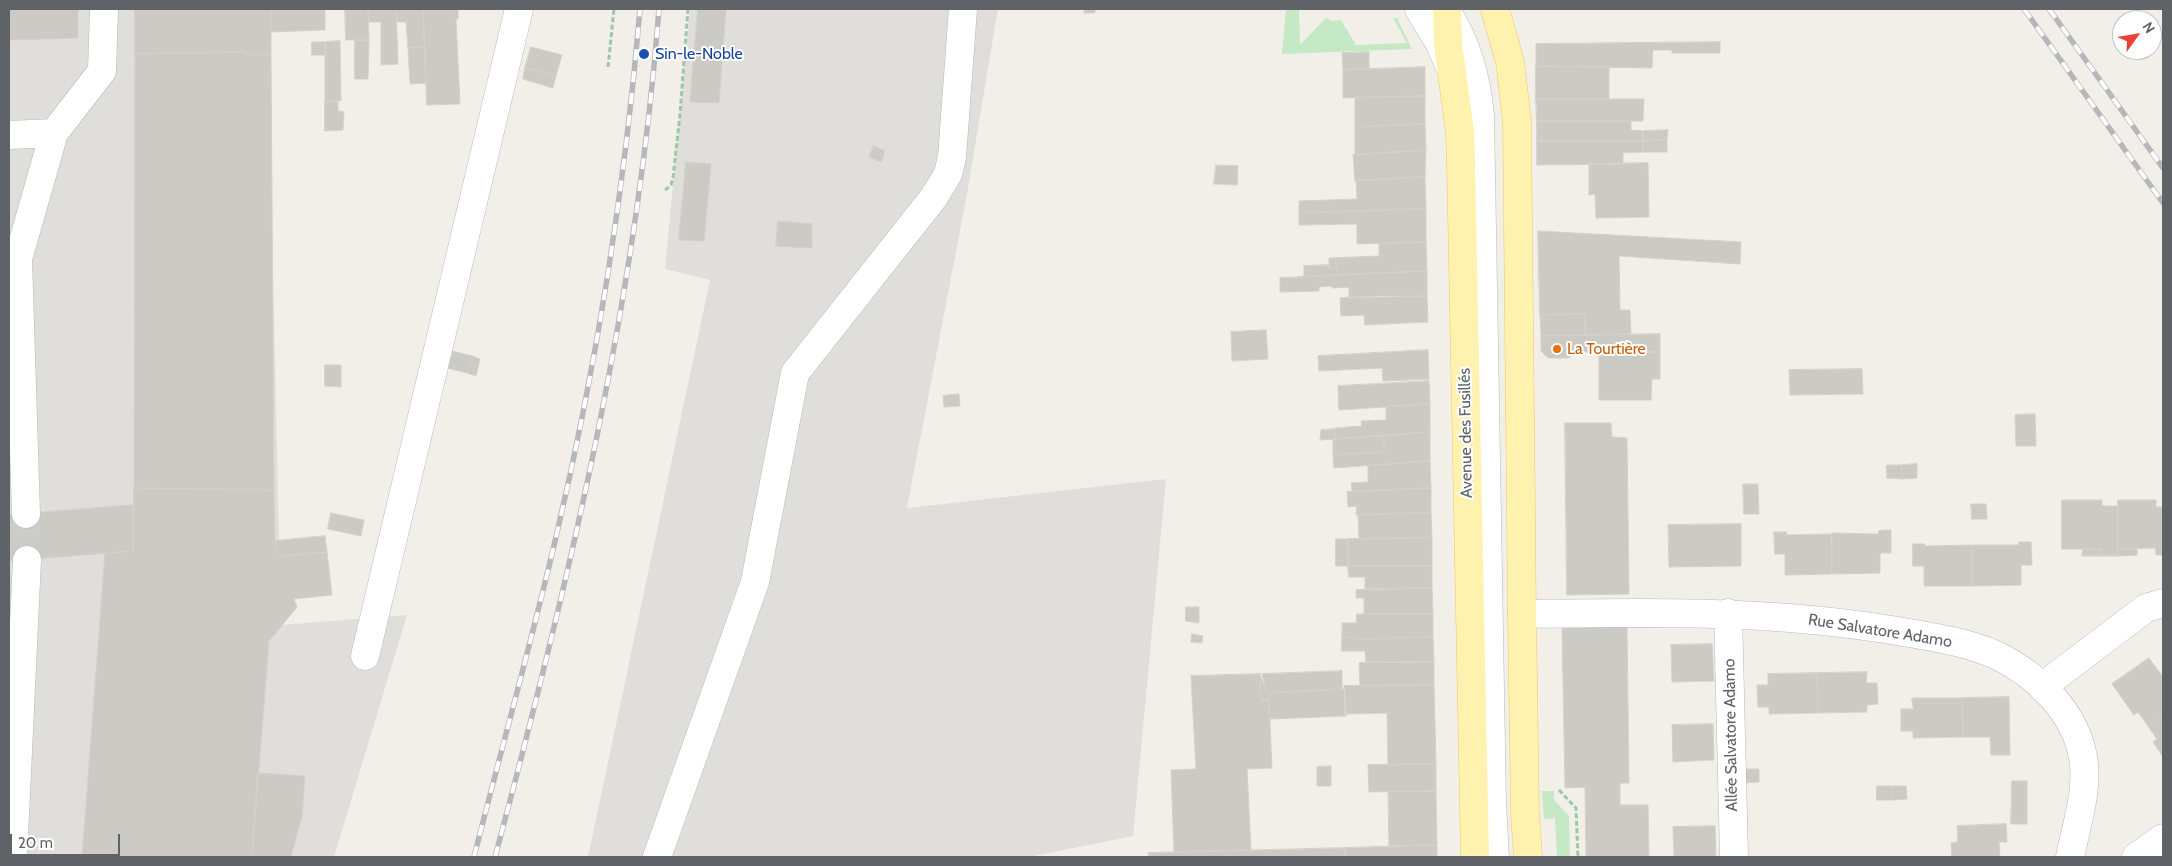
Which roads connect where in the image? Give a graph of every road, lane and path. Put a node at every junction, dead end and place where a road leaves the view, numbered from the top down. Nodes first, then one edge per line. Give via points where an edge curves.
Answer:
1 (104, 9) edge
2 (519, 9) edge
3 (614, 9) edge
4 (688, 9) edge
5 (963, 9) edge
6 (1419, 9) edge
7 (1451, 9) edge
8 (1495, 9) edge
9 (1511, 9) edge
10 (1505, 43) junction
11 (608, 67) dead end
12 (1453, 77) junction
13 (54, 133) junction
14 (9, 135) edge
15 (665, 190) dead end
16 (26, 514) tunnel mouth
17 (27, 560) tunnel mouth
18 (2163, 603) edge
19 (1728, 613) junction
20 (1522, 614) junction
21 (365, 656) dead end
22 (2042, 687) junction
23 (1558, 789) dead end
24 (2163, 838) edge
25 (12, 857) edge
26 (657, 857) edge
27 (1475, 857) edge
28 (1495, 857) edge
29 (1509, 857) edge
30 (1528, 857) edge
31 (1578, 857) edge
32 (1734, 857) edge
33 (2070, 857) edge
34 (2136, 857) edge

1 - 13 street via 102,71
2 - 21 street
3 - 11 path
4 - 15 path via 673,178
5 - 26 street via 948,174 794,373 755,582
6 - 12 street via 1439,42
7 - 12 main road, Avenue des Fusillés via 1448,44
7 - 28 street via 1472,64 1480,115
7 - 29 street via 1476,24 1488,56 1497,121
8 - 10 main road
9 - 10 street
10 - 20 main road via 1517,121
12 - 27 main road, Avenue des Fusillés via 1461,163
13 - 14 street
13 - 16 street via 18,259
17 - 25 street
18 - 22 street via 2146,608
19 - 20 street, Rue Salvatore Adamo
19 - 22 street, Rue Salvatore Adamo via 1809,618 1933,637 1998,656
19 - 32 street, Allée Salvatore Adamo
20 - 30 main road
22 - 33 street, Rue Salvatore Adamo via 2065,713 2083,756 2084,785
23 - 31 path via 1576,808
24 - 34 street

